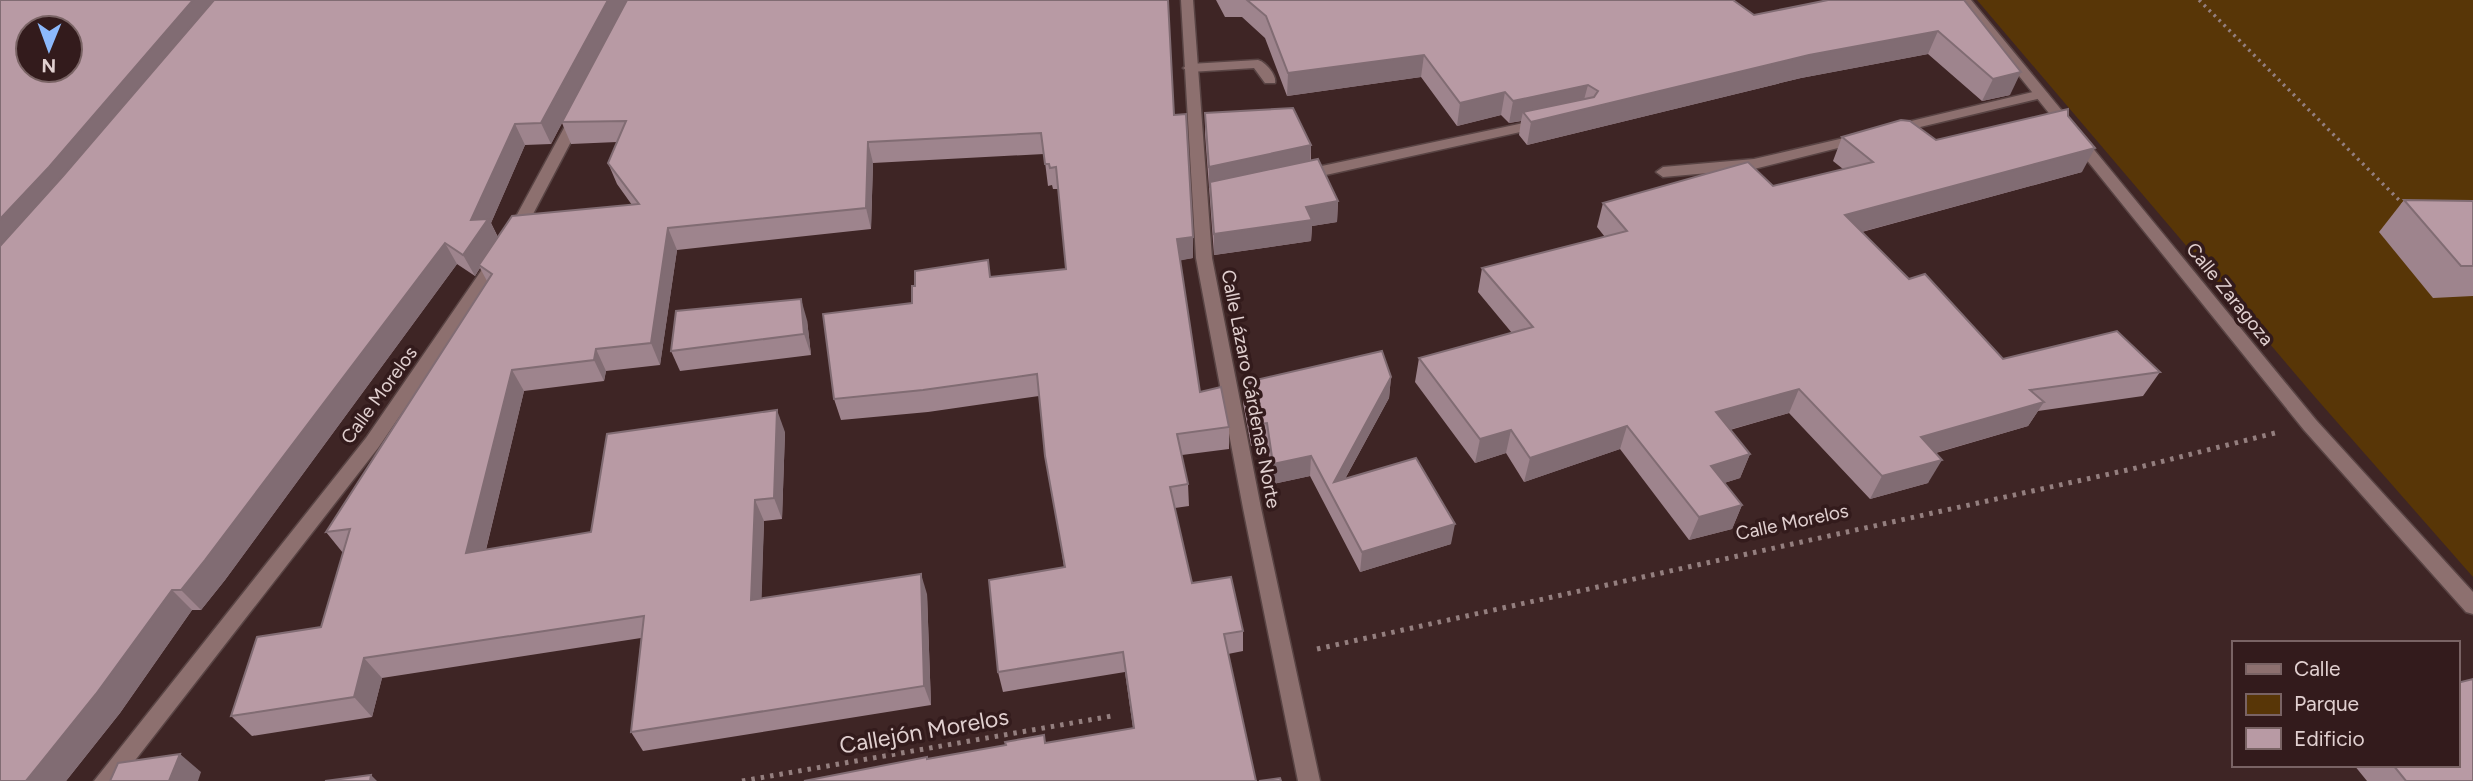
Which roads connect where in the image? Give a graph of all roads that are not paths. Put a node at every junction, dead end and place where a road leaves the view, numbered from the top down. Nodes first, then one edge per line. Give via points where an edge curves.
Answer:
1 (1187, 0) edge
2 (1964, 0) edge
3 (1190, 68) junction
4 (1270, 80) dead end
5 (2041, 94) junction
6 (585, 101) edge
7 (1556, 120) edge
8 (1663, 172) dead end
9 (1283, 179) edge
10 (2473, 606) edge
11 (105, 781) edge
12 (1309, 781) edge

1 - 3 street, Calle Lázaro Cárdenas Norte
2 - 5 street, Calle Zaragoza
3 - 4 street via 1258,64
3 - 12 street, Calle Lázaro Cárdenas Norte via 1208,195 1204,258
5 - 8 street via 1754,164
5 - 10 street, Calle Zaragoza via 2310,425
6 - 11 street, Calle Morelos via 513,236 372,443
7 - 9 street

